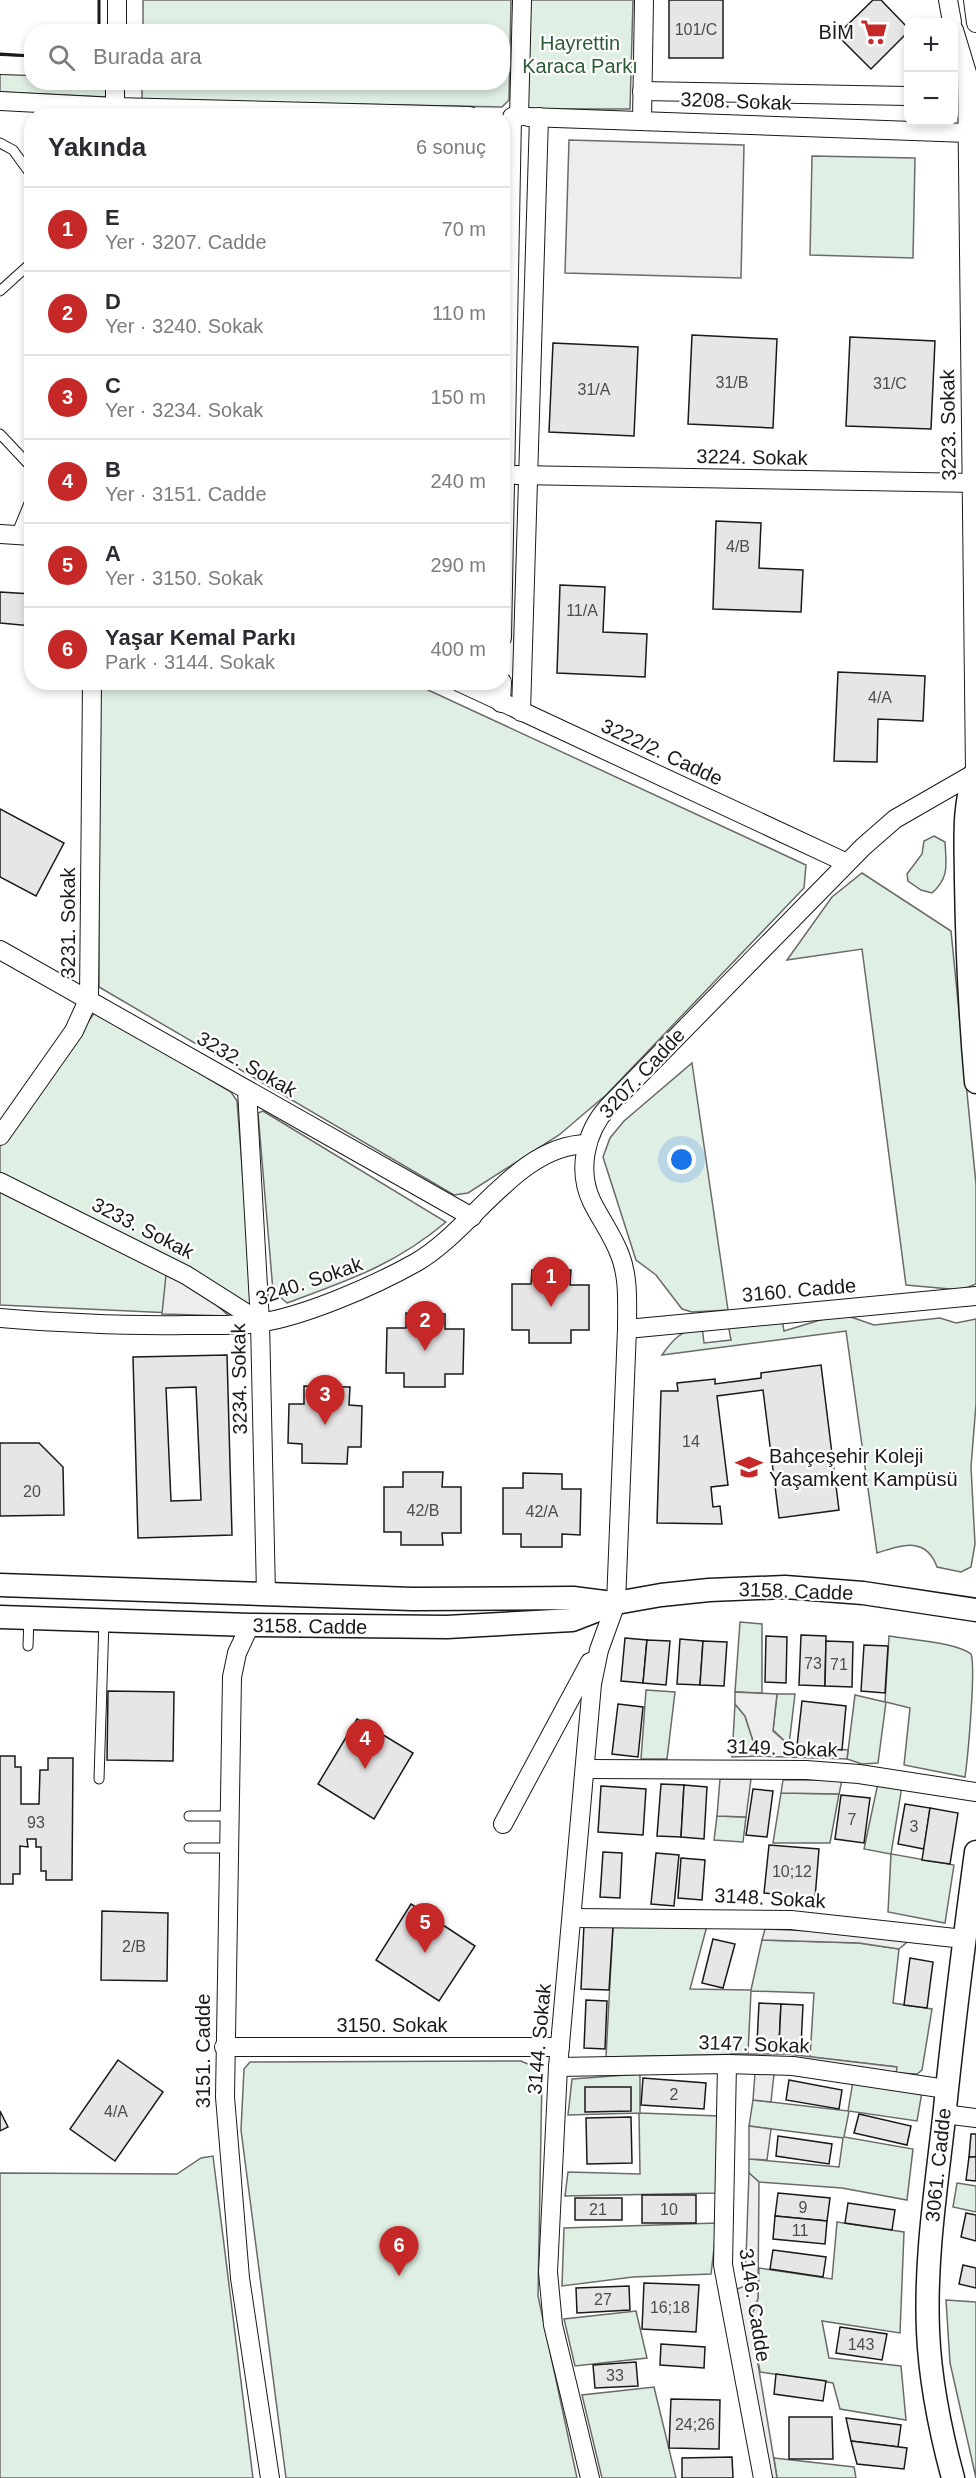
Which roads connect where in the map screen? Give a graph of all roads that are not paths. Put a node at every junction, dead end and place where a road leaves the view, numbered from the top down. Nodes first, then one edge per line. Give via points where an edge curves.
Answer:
1 (117, 0) edge
2 (522, 0) edge
3 (644, 0) edge
4 (948, 0) edge
5 (973, 0) edge
6 (951, 18) edge
7 (976, 23) edge
8 (117, 24) edge
9 (958, 44) edge
10 (0, 65) edge
11 (24, 66) edge
12 (116, 90) edge
13 (642, 90) junction
14 (904, 96) edge
15 (968, 97) edge
16 (0, 101) edge
17 (80, 108) edge
18 (115, 108) edge
19 (511, 117) edge
20 (538, 117) junction
21 (642, 120) junction
22 (968, 133) junction
23 (0, 143) edge
24 (24, 165) edge
25 (510, 188) edge
26 (24, 269) edge
27 (0, 291) edge
28 (0, 434) edge
29 (24, 460) edge
30 (510, 474) edge
31 (528, 476) junction
32 (974, 483) edge
33 (24, 516) edge
34 (16, 535) edge
35 (92, 690) edge
36 (475, 690) edge
37 (502, 690) edge
38 (501, 703) junction
39 (521, 712) junction
40 (976, 772) edge
41 (847, 863) junction
42 (971, 890) edge
43 (0, 950) edge
44 (89, 998) junction
45 (976, 1082) edge
46 (247, 1090) junction
47 (0, 1136) edge
48 (587, 1144) junction
49 (0, 1182) edge
50 (472, 1217) junction
51 (976, 1296) edge
52 (0, 1318) edge
53 (260, 1322) junction
54 (627, 1329) junction
55 (0, 1585) edge
56 (267, 1594) junction
57 (616, 1604) junction
58 (976, 1610) edge
59 (0, 1617) edge
60 (29, 1617) junction
61 (104, 1620) junction
62 (250, 1625) junction
63 (603, 1640) junction
64 (28, 1647) dead end
65 (585, 1769) junction
66 (99, 1779) dead end
67 (976, 1792) edge
68 (189, 1816) dead end
69 (229, 1816) junction
70 (503, 1824) dead end
71 (189, 1848) dead end
72 (229, 1848) junction
73 (976, 1852) edge
74 (573, 1918) junction
75 (967, 1951) edge
76 (224, 2047) junction
77 (560, 2047) junction
78 (727, 2064) junction
79 (558, 2067) junction
80 (946, 2089) junction
81 (944, 2114) junction
82 (976, 2118) edge
83 (270, 2478) edge
84 (590, 2478) edge
85 (763, 2478) edge
86 (953, 2478) edge

1 - 8 street
2 - 19 street
3 - 13 street
4 - 6 street
5 - 7 street
9 - 15 street, 3223. Sokak
10 - 11 street
12 - 18 street
13 - 14 street, 3208. Sokak
13 - 21 street
15 - 22 street, 3223. Sokak
16 - 17 street
19 - 20 street, 3208. Sokak
19 - 25 street
20 - 21 street, 3208. Sokak
20 - 31 street
21 - 22 street, 3208. Sokak
22 - 32 street, 3223. Sokak
23 - 24 lane via 13,150
26 - 27 lane
28 - 29 lane
30 - 31 street, 3224. Sokak
31 - 32 street, 3224. Sokak
31 - 39 street
32 - 40 street, 3223. Sokak
33 - 34 lane
35 - 44 street, 3231. Sokak
36 - 38 street, 3222/2. Cadde
37 - 38 street
38 - 39 street, 3222/2. Cadde
39 - 41 street, 3222/2. Cadde
40 - 41 street, 3207. Cadde via 895,819
40 - 42 street via 967,817
41 - 48 street, 3207. Cadde via 608,1107 595,1123
42 - 45 street via 969,990
43 - 44 street, 3232. Sokak
44 - 46 street, 3232. Sokak
44 - 47 street, 3231. Sokak via 74,1031
46 - 50 street, 3232. Sokak
46 - 53 street, 3234. Sokak
48 - 50 street, 3240. Sokak via 560,1148 546,1155 514,1177
48 - 54 street, 3207. Cadde via 586,1186 621,1258
49 - 53 street, 3233. Sokak via 186,1275
50 - 53 street, 3240. Sokak via 433,1252 405,1269 331,1300
51 - 54 street, 3160. Cadde
52 - 53 street, 3240. Sokak via 108,1326
53 - 56 street, 3234. Sokak
54 - 57 street, 3207. Cadde
55 - 56 street, 3158. Cadde
56 - 57 street, 3158. Cadde via 573,1598
56 - 62 street
57 - 58 street, 3158. Cadde via 709,1590 785,1587 863,1593
57 - 62 street, 3158. Cadde via 572,1620 526,1624 412,1628
57 - 63 street, 3144. Sokak
59 - 60 street, 3158. Cadde
60 - 61 street, 3158. Cadde
60 - 64 lane
61 - 62 street, 3158. Cadde
61 - 66 lane
62 - 69 street, 3151. Cadde via 237,1653 232,1677
63 - 65 street, 3144. Sokak via 594,1672
63 - 70 street
65 - 67 street, 3149. Sokak via 806,1770
65 - 74 street, 3144. Sokak
68 - 69 lane
69 - 72 street, 3151. Cadde
71 - 72 lane
72 - 76 street, 3151. Cadde
73 - 75 street, 3061. Cadde
74 - 75 street, 3148. Sokak via 791,1920
74 - 77 street, 3144. Sokak
75 - 80 street, 3061. Cadde
76 - 77 street, 3150. Sokak
76 - 83 street, 3151. Cadde via 235,2236
77 - 79 street, 3144. Sokak
78 - 79 street, 3147. Sokak
78 - 80 street, 3147. Sokak via 831,2070
78 - 85 street, 3146. Cadde via 723,2265
79 - 84 street, 3144. Sokak via 549,2300
80 - 81 street, 3061. Cadde
81 - 82 street
81 - 86 street, 3061. Cadde via 929,2248 928,2332 935,2396

